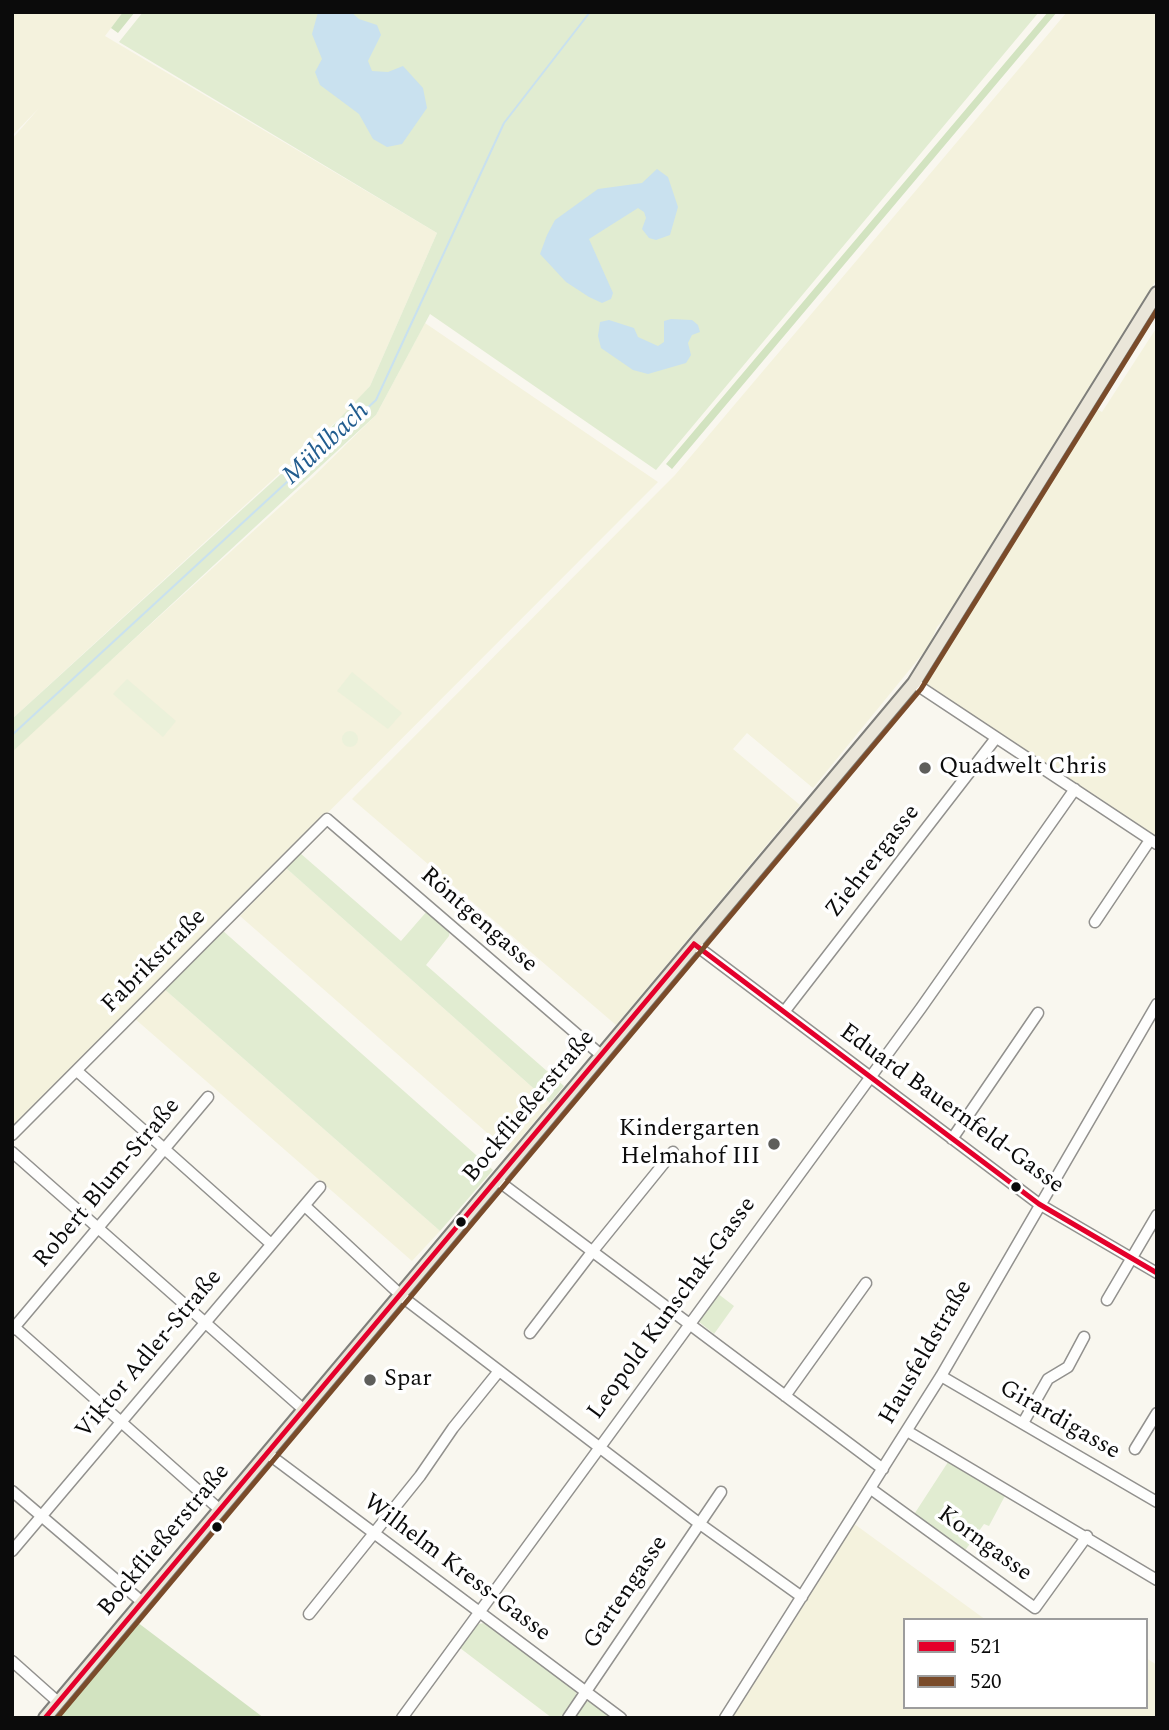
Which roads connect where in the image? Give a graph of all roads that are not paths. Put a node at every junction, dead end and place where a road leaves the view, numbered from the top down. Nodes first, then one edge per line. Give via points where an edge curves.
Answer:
1 (1157, 293) edge
2 (914, 684) junction
3 (996, 738) junction
4 (1075, 789) junction
5 (327, 818) joint
6 (1154, 842) edge
7 (1095, 922) dead end
8 (694, 944) junction
9 (1156, 1008) edge
10 (784, 1012) junction
11 (1038, 1013) dead end
12 (601, 1055) junction
13 (77, 1071) junction
14 (869, 1077) junction
15 (208, 1097) dead end
16 (12, 1135) edge
17 (951, 1139) junction
18 (166, 1149) junction
19 (12, 1152) edge
20 (673, 1152) dead end
21 (497, 1180) junction
22 (320, 1187) dead end
23 (1039, 1204) junction
24 (305, 1206) junction
25 (1157, 1215) edge
26 (99, 1227) junction
27 (270, 1243) junction
28 (592, 1252) junction
29 (1131, 1258) junction
30 (1157, 1273) edge
31 (866, 1283) dead end
32 (401, 1294) junction
33 (1107, 1300) dead end
34 (206, 1322) junction
35 (689, 1324) junction
36 (13, 1327) edge
37 (530, 1333) dead end
38 (1084, 1338) dead end
39 (499, 1371) junction
40 (941, 1376) junction
41 (785, 1396) junction
42 (303, 1409) junction
43 (1157, 1413) edge
44 (122, 1421) junction
45 (1023, 1423) junction
46 (907, 1432) junction
47 (599, 1445) junction
48 (1135, 1449) dead end
49 (267, 1453) junction
50 (883, 1469) junction
51 (870, 1489) junction
52 (12, 1492) edge
53 (721, 1492) dead end
54 (1157, 1502) edge
55 (219, 1509) junction
56 (41, 1516) junction
57 (700, 1524) junction
58 (374, 1532) junction
59 (1087, 1535) junction
60 (12, 1550) edge
61 (1157, 1580) edge
62 (802, 1597) junction
63 (141, 1601) junction
64 (479, 1612) junction
65 (309, 1614) dead end
66 (12, 1661) edge
67 (586, 1692) junction
68 (58, 1702) junction
69 (44, 1718) edge
70 (402, 1718) edge
71 (568, 1718) edge
72 (621, 1718) edge
73 (724, 1718) edge

1 - 2 main road, Bockfließerstraße
2 - 3 street
2 - 8 main road, Bockfließerstraße
3 - 4 street
3 - 10 street, Ziehrergasse
4 - 6 street
4 - 14 street, Leopold Kunschak-Gasse
5 - 12 street, Röntgengasse
5 - 13 street, Fabrikstraße
6 - 7 street
8 - 10 street, Eduard Bauernfeld-Gasse
8 - 12 main road, Bockfließerstraße
9 - 23 street, Hausfeldstraße
10 - 14 street, Eduard Bauernfeld-Gasse
11 - 17 street
12 - 21 main road, Bockfließerstraße
13 - 16 street, Fabrikstraße
13 - 18 street
14 - 17 street, Eduard Bauernfeld-Gasse
14 - 35 street, Leopold Kunschak-Gasse
15 - 18 street, Robert Blum-Straße
17 - 23 street, Eduard Bauernfeld-Gasse
18 - 26 street, Robert Blum-Straße
18 - 27 street
19 - 26 street
20 - 28 street
21 - 28 street
21 - 32 main road, Bockfließerstraße
22 - 24 street, Viktor Adler-Straße
23 - 29 street, Eduard Bauernfeld-Gasse
23 - 40 street, Hausfeldstraße
24 - 27 street, Viktor Adler-Straße
24 - 32 street
25 - 29 street
26 - 34 street
26 - 36 street, Robert Blum-Straße
27 - 34 street, Viktor Adler-Straße
28 - 35 street
28 - 37 street
29 - 30 street, Eduard Bauernfeld-Gasse
29 - 33 street
31 - 41 street
32 - 39 street
32 - 42 main road, Bockfließerstraße
34 - 42 street
34 - 44 street, Viktor Adler-Straße
35 - 41 street
35 - 47 street, Leopold Kunschak-Gasse
36 - 44 street
38 - 45 street via 1068,1367 1048,1380
39 - 47 street
39 - 58 street
40 - 45 street, Girardigasse
40 - 46 street, Hausfeldstraße
41 - 50 street
42 - 49 main road, Bockfließerstraße
43 - 48 street
44 - 55 street
44 - 56 street, Viktor Adler-Straße
45 - 54 street, Girardigasse
46 - 50 street, Hausfeldstraße
46 - 59 street
47 - 57 street
47 - 64 street, Leopold Kunschak-Gasse
49 - 55 main road, Bockfließerstraße
49 - 58 street, Wilhelm Kress-Gasse
50 - 51 street, Hausfeldstraße
51 - 59 street, Korngasse via 1035,1608
51 - 62 street, Hausfeldstraße
52 - 56 street
53 - 57 street, Gartengasse
55 - 63 main road, Bockfließerstraße
56 - 60 street, Viktor Adler-Straße
56 - 63 street
57 - 62 street
57 - 67 street, Gartengasse
58 - 64 street, Wilhelm Kress-Gasse
58 - 65 street
59 - 61 street
62 - 73 street, Hausfeldstraße
63 - 68 main road, Bockfließerstraße
64 - 67 street, Wilhelm Kress-Gasse
64 - 70 street, Leopold Kunschak-Gasse
66 - 68 street
67 - 71 street, Gartengasse
67 - 72 street, Wilhelm Kress-Gasse
68 - 69 main road, Bockfließerstraße

